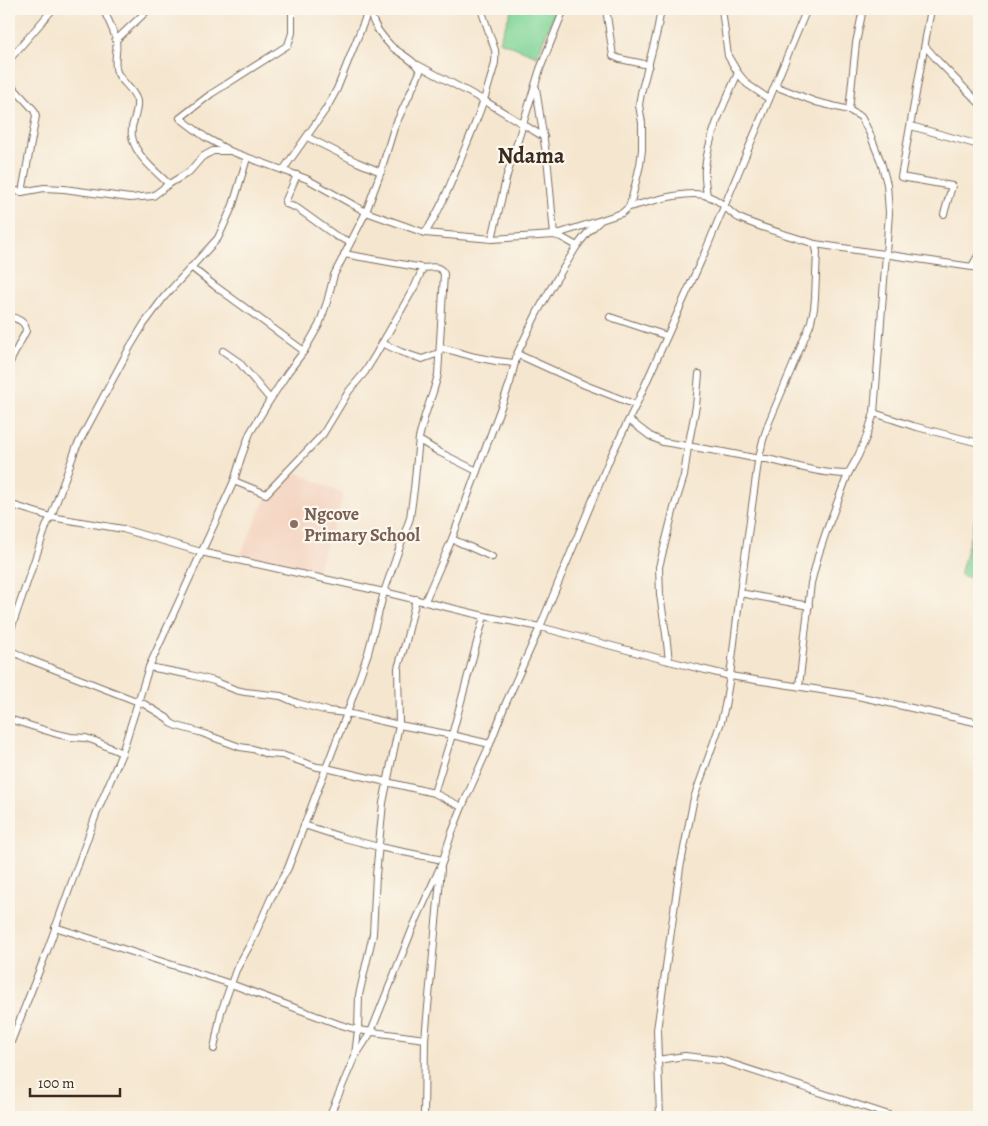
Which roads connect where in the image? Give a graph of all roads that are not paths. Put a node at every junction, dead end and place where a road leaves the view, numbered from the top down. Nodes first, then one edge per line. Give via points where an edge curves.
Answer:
1 (53, 9) edge
2 (103, 9) edge
3 (149, 9) edge
4 (292, 9) edge
5 (369, 9) edge
6 (481, 9) edge
7 (564, 9) edge
8 (606, 9) edge
9 (661, 9) edge
10 (722, 9) edge
11 (807, 9) edge
12 (862, 9) edge
13 (932, 9) edge
14 (116, 40) junction
15 (925, 46) junction
16 (9, 60) edge
17 (649, 65) junction
18 (418, 66) junction
19 (738, 73) junction
20 (9, 83) edge
21 (535, 84) junction
22 (775, 86) junction
23 (769, 99) junction
24 (485, 101) junction
25 (979, 103) edge
26 (849, 110) junction
27 (523, 124) junction
28 (911, 126) junction
29 (307, 137) junction
30 (544, 137) junction
31 (979, 145) edge
32 (230, 151) junction
33 (247, 158) junction
34 (283, 170) junction
35 (381, 172) junction
36 (297, 175) junction
37 (168, 184) junction
38 (9, 190) edge
39 (22, 192) junction
40 (707, 196) junction
41 (724, 206) junction
42 (629, 207) junction
43 (366, 212) junction
44 (944, 214) dead end
45 (601, 220) junction
46 (425, 233) junction
47 (554, 235) junction
48 (492, 240) junction
49 (350, 242) junction
50 (814, 244) junction
51 (577, 246) junction
52 (344, 254) junction
53 (979, 254) edge
54 (886, 255) junction
55 (972, 266) junction
56 (191, 267) junction
57 (423, 268) junction
58 (979, 268) edge
59 (9, 316) edge
60 (610, 317) dead end
61 (667, 336) junction
62 (382, 343) junction
63 (223, 351) dead end
64 (304, 351) junction
65 (440, 351) junction
66 (517, 354) junction
67 (515, 363) junction
68 (9, 364) edge
69 (700, 374) dead end
70 (270, 399) junction
71 (636, 405) junction
72 (874, 413) junction
73 (629, 420) junction
74 (419, 440) junction
75 (979, 443) edge
76 (688, 446) junction
77 (759, 459) junction
78 (477, 471) junction
79 (848, 474) junction
80 (234, 480) junction
81 (9, 504) edge
82 (51, 517) junction
83 (452, 539) junction
84 (201, 552) junction
85 (492, 557) dead end
86 (384, 592) junction
87 (740, 593) junction
88 (416, 599) junction
89 (425, 601) junction
90 (809, 606) junction
91 (484, 616) junction
92 (540, 627) junction
93 (9, 635) edge
94 (9, 650) edge
95 (669, 661) junction
96 (149, 667) junction
97 (730, 676) junction
98 (799, 686) junction
99 (138, 702) junction
100 (347, 713) junction
101 (9, 719) edge
102 (979, 724) edge
103 (399, 725) junction
104 (452, 735) junction
105 (490, 744) junction
106 (122, 753) junction
107 (326, 768) junction
108 (387, 782) junction
109 (434, 792) junction
110 (462, 807) junction
111 (304, 825) junction
112 (379, 847) junction
113 (442, 862) junction
114 (55, 928) junction
115 (231, 984) junction
116 (358, 1030) junction
117 (371, 1032) junction
118 (425, 1040) junction
119 (9, 1047) edge
120 (214, 1049) dead end
121 (354, 1058) junction
122 (657, 1060) junction
123 (329, 1117) edge
124 (424, 1117) edge
125 (660, 1117) edge
126 (895, 1117) edge

1 - 16 street
2 - 14 street
3 - 14 street
4 - 32 street via 292,33 288,45 211,94 180,118 204,137
5 - 18 street via 377,29 392,46
5 - 29 street via 337,89
6 - 24 street via 496,56
7 - 21 street
8 - 17 street via 613,56
9 - 17 street
10 - 19 street via 728,56
11 - 22 street
12 - 26 street
13 - 15 street
14 - 37 street via 118,73 137,103 131,136 134,146
15 - 25 street
15 - 28 street
17 - 42 street via 639,105 642,132 640,165
18 - 24 street
18 - 35 street via 420,72 394,128
19 - 23 street via 747,84
19 - 40 street via 709,144 705,170
20 - 39 street via 36,116
21 - 27 street
21 - 30 street
22 - 23 street
22 - 26 street via 816,102
23 - 41 street
24 - 27 street
24 - 46 street via 446,194
26 - 54 street via 861,117 870,132 883,168 889,213
27 - 30 street
27 - 48 street
28 - 31 street
28 - 44 street via 901,176 952,186
29 - 34 street
29 - 35 street
30 - 47 street
32 - 33 street
32 - 37 street via 213,151
33 - 34 street
33 - 56 street via 218,238
34 - 36 street
35 - 43 street
36 - 43 street
36 - 49 street via 286,204 298,208 336,236
37 - 39 street via 153,196 130,198 64,189
38 - 39 street
40 - 41 street
40 - 42 street via 676,196
41 - 50 street via 736,217
41 - 61 street
42 - 45 street
43 - 46 street
43 - 49 street
45 - 47 street
45 - 51 street
46 - 48 street
47 - 48 street
47 - 51 street
49 - 52 street
50 - 54 street
50 - 77 street via 816,290 810,325 768,422
51 - 66 street
52 - 57 street
52 - 64 street via 319,325
53 - 55 street
54 - 55 street
54 - 72 street
55 - 58 street
56 - 64 street
56 - 82 street via 156,307 130,347 76,448
57 - 62 street
57 - 65 street via 436,267 444,274
59 - 68 street via 26,327
60 - 61 street
61 - 71 street
62 - 65 street via 422,359
62 - 80 street via 365,372 345,396 324,434 268,493
63 - 70 street via 239,362
64 - 70 street
65 - 67 street
65 - 74 street via 434,392
66 - 67 street
66 - 71 street
67 - 78 street
69 - 76 street
70 - 80 street via 250,434
71 - 73 street
72 - 75 street
72 - 79 street
73 - 76 street via 655,439
73 - 92 street
74 - 78 street
74 - 86 street via 410,518
76 - 77 street
76 - 95 street via 684,476 659,567
77 - 79 street
77 - 87 street
78 - 83 street
79 - 90 street via 818,556
80 - 84 street
81 - 82 street
82 - 84 street via 123,529
82 - 93 street
83 - 85 street
83 - 89 street
84 - 86 street
84 - 96 street
86 - 88 street
86 - 100 street via 368,653
87 - 90 street
87 - 97 street
88 - 89 street
88 - 103 street via 398,668
89 - 91 street
90 - 98 street
91 - 92 street
91 - 104 street
92 - 95 street
92 - 105 street
94 - 99 street
95 - 97 street
96 - 99 street
96 - 100 street via 214,681 236,690 280,696 328,711
97 - 98 street
97 - 122 street via 721,722 694,798 680,868 656,1030
98 - 102 street
99 - 106 street
99 - 107 street via 177,726 240,747
100 - 103 street
100 - 107 street
101 - 106 street via 71,738 86,738
103 - 104 street
103 - 108 street
104 - 105 street
104 - 109 street
105 - 110 street
106 - 114 street
107 - 108 street
107 - 111 street
108 - 109 street
108 - 112 street
109 - 110 street
110 - 113 street
111 - 112 street
111 - 115 street via 288,868
112 - 113 street
112 - 116 street via 372,934 359,995
113 - 117 street
113 - 118 street
114 - 115 street
114 - 119 street
115 - 116 street
115 - 120 street via 221,1012
116 - 117 street
116 - 121 street
117 - 118 street
117 - 121 street
118 - 124 street
121 - 123 street
122 - 125 street
122 - 126 street via 684,1056 720,1060

